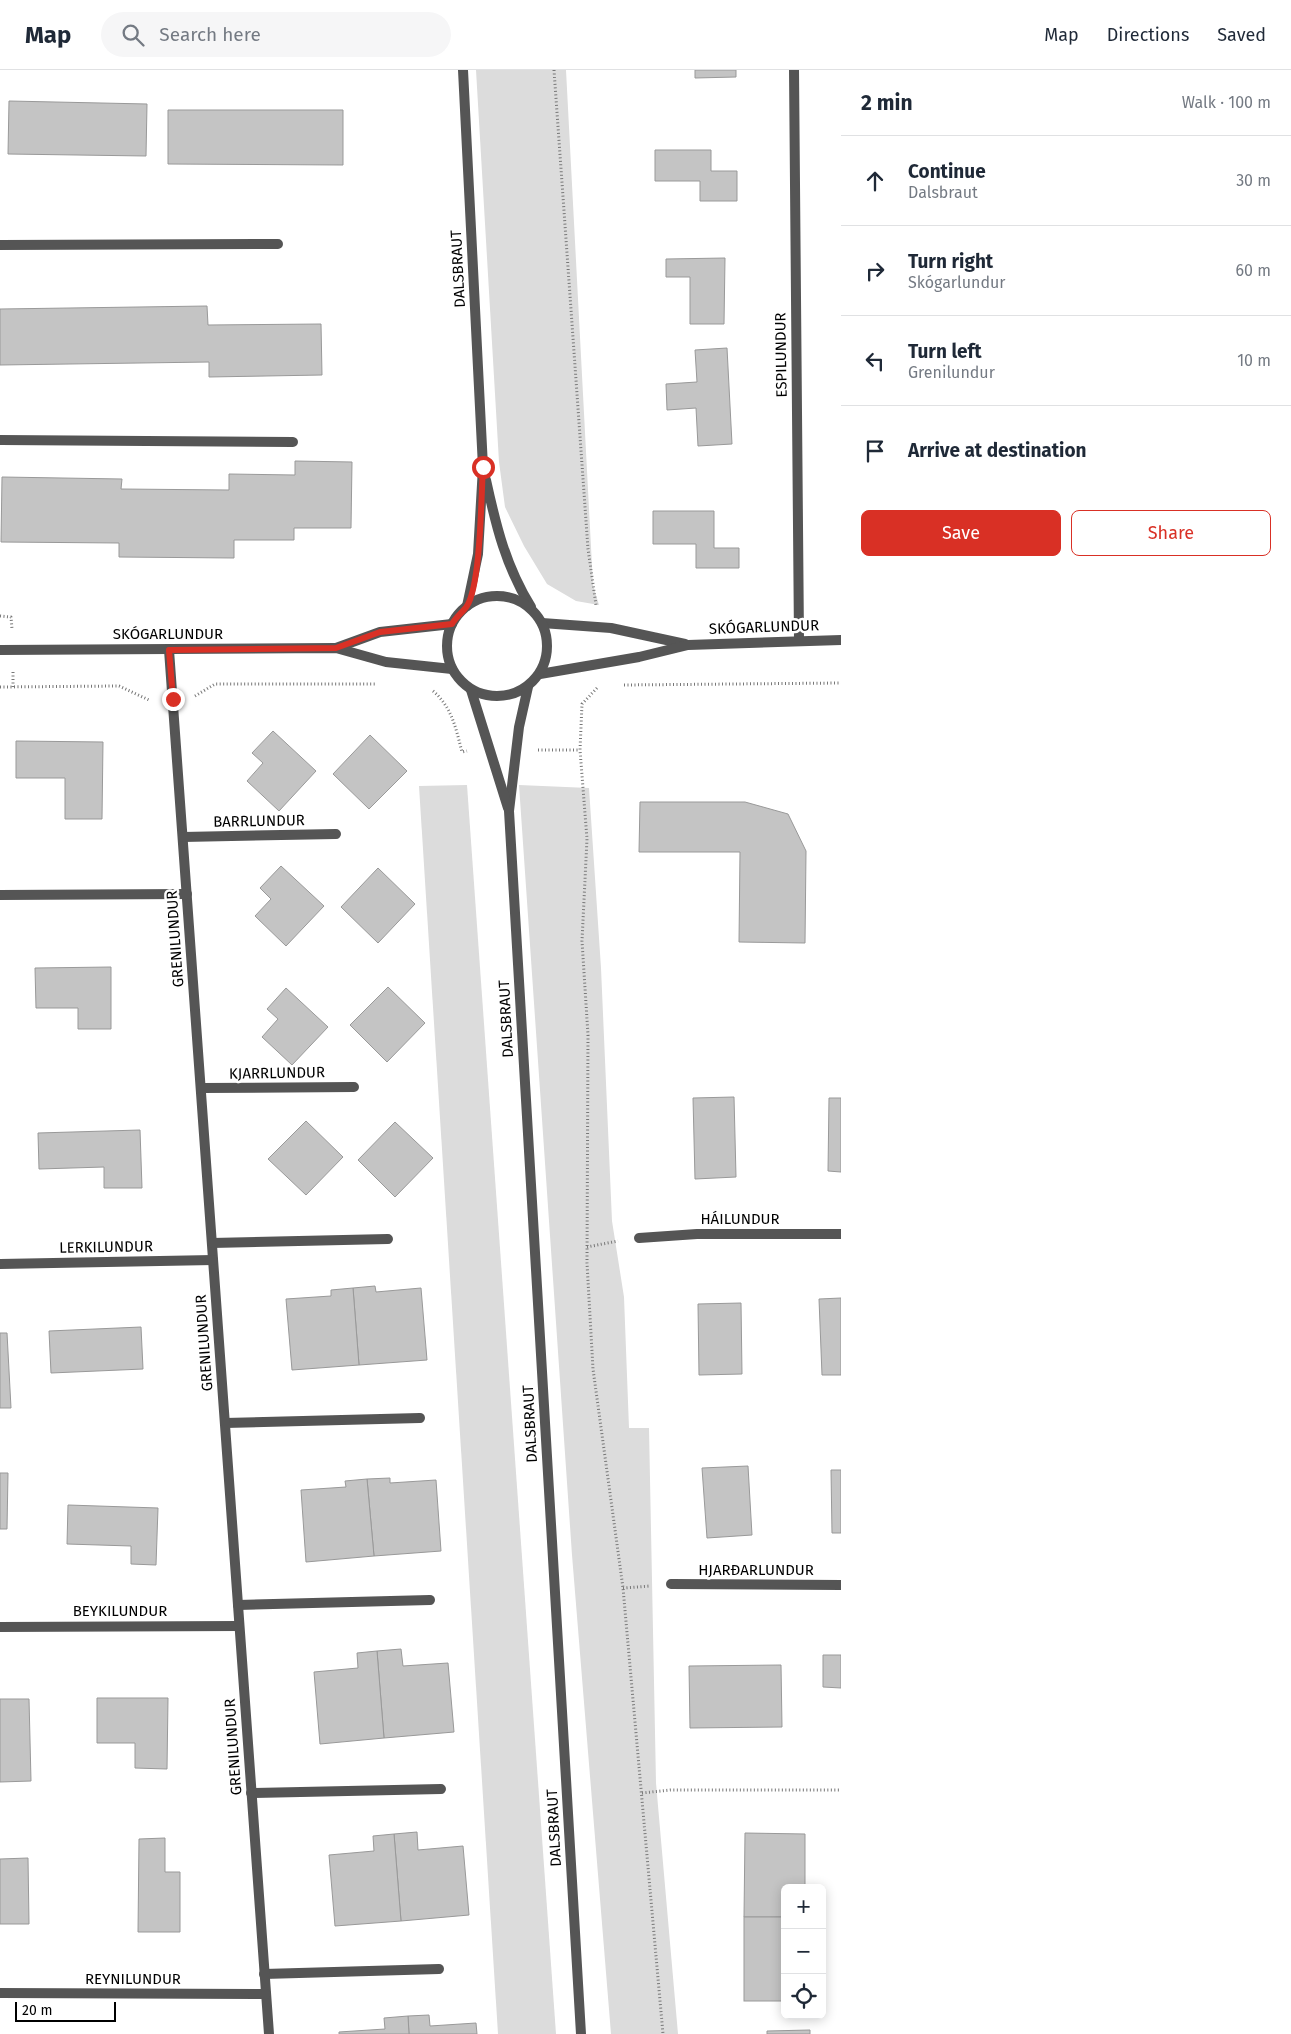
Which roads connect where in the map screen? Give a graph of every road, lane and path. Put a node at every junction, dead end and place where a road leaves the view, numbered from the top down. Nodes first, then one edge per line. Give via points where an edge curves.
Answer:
1 (463, 70) edge
2 (554, 70) edge
3 (794, 70) edge
4 (278, 244) dead end
5 (0, 245) edge
6 (0, 440) edge
7 (293, 442) dead end
8 (483, 467) junction
9 (467, 606) junction
10 (599, 610) dead end
11 (534, 612) junction
12 (542, 622) junction
13 (452, 624) junction
14 (799, 640) junction
15 (841, 640) edge
16 (688, 645) junction
17 (336, 648) junction
18 (0, 650) edge
19 (169, 650) junction
20 (452, 669) junction
21 (540, 674) junction
22 (841, 683) edge
23 (379, 684) dead end
24 (602, 685) dead end
25 (622, 685) dead end
26 (0, 687) edge
27 (528, 687) junction
28 (429, 688) dead end
29 (471, 690) junction
30 (173, 699) junction
31 (516, 750) junction
32 (580, 750) junction
33 (490, 751) junction
34 (509, 812) junction
35 (336, 834) dead end
36 (183, 837) junction
37 (187, 894) junction
38 (0, 895) edge
39 (354, 1087) dead end
40 (201, 1088) junction
41 (841, 1234) edge
42 (639, 1238) joint
43 (388, 1239) dead end
44 (212, 1244) junction
45 (587, 1247) junction
46 (213, 1260) junction
47 (0, 1264) edge
48 (420, 1418) dead end
49 (225, 1423) junction
50 (670, 1584) dead end
51 (841, 1585) edge
52 (430, 1600) dead end
53 (238, 1605) junction
54 (239, 1626) junction
55 (0, 1627) edge
56 (440, 1789) dead end
57 (841, 1790) edge
58 (642, 1792) junction
59 (251, 1794) junction
60 (439, 1968) dead end
61 (264, 1974) junction
62 (0, 1993) edge
63 (266, 1994) junction
64 (268, 2034) edge
65 (581, 2034) edge
66 (663, 2034) edge

1 - 8 street, DALSBRAUT
2 - 10 path via 588,549 594,600
3 - 14 street, ESPILUNDUR
4 - 5 street
6 - 7 street
8 - 9 street, DALSBRAUT via 478,554
8 - 11 street, DALSBRAUT via 498,538 519,588
9 - 11 street via 494,596 509,597
9 - 13 street
11 - 12 street
12 - 16 street, SKÓGARLUNDUR via 611,628
12 - 21 street via 548,648
13 - 17 street, SKÓGARLUNDUR via 380,632
13 - 20 street via 447,647
14 - 15 street, SKÓGARLUNDUR
14 - 16 street, SKÓGARLUNDUR
16 - 21 street, SKÓGARLUNDUR
17 - 19 street, SKÓGARLUNDUR
17 - 20 street, SKÓGARLUNDUR via 386,662
18 - 19 street, SKÓGARLUNDUR
19 - 30 street, GRENILUNDUR
20 - 29 street
21 - 27 street
22 - 25 path
23 - 30 path via 215,684 193,697
24 - 32 path via 582,704
26 - 30 path via 119,686 149,700
27 - 29 street via 500,697 484,696
27 - 31 street, DALSBRAUT
28 - 33 path via 454,718 462,752
29 - 33 street, DALSBRAUT
30 - 36 street, GRENILUNDUR
31 - 32 path
31 - 34 street, DALSBRAUT
32 - 45 path via 587,839 582,940 588,1035
33 - 34 street, DALSBRAUT
34 - 65 street, DALSBRAUT
35 - 36 street, BARRLUNDUR
36 - 37 street, GRENILUNDUR
37 - 38 street
37 - 40 street, GRENILUNDUR
39 - 40 street, KJARRLUNDUR
40 - 44 street, GRENILUNDUR
41 - 42 street, HÁILUNDUR via 698,1234
42 - 45 path
43 - 44 street
44 - 46 street, GRENILUNDUR
45 - 58 path via 593,1369 623,1588
46 - 47 street, LERKILUNDUR
46 - 49 street, GRENILUNDUR
48 - 49 street
49 - 53 street, GRENILUNDUR
50 - 51 street, HJARÐARLUNDUR
52 - 53 street
53 - 54 street, GRENILUNDUR
54 - 55 street, BEYKILUNDUR
54 - 59 street, GRENILUNDUR
56 - 59 street
57 - 58 path
58 - 66 path
59 - 61 street, GRENILUNDUR
60 - 61 street
61 - 63 street, GRENILUNDUR
62 - 63 street, REYNILUNDUR
63 - 64 street, GRENILUNDUR

